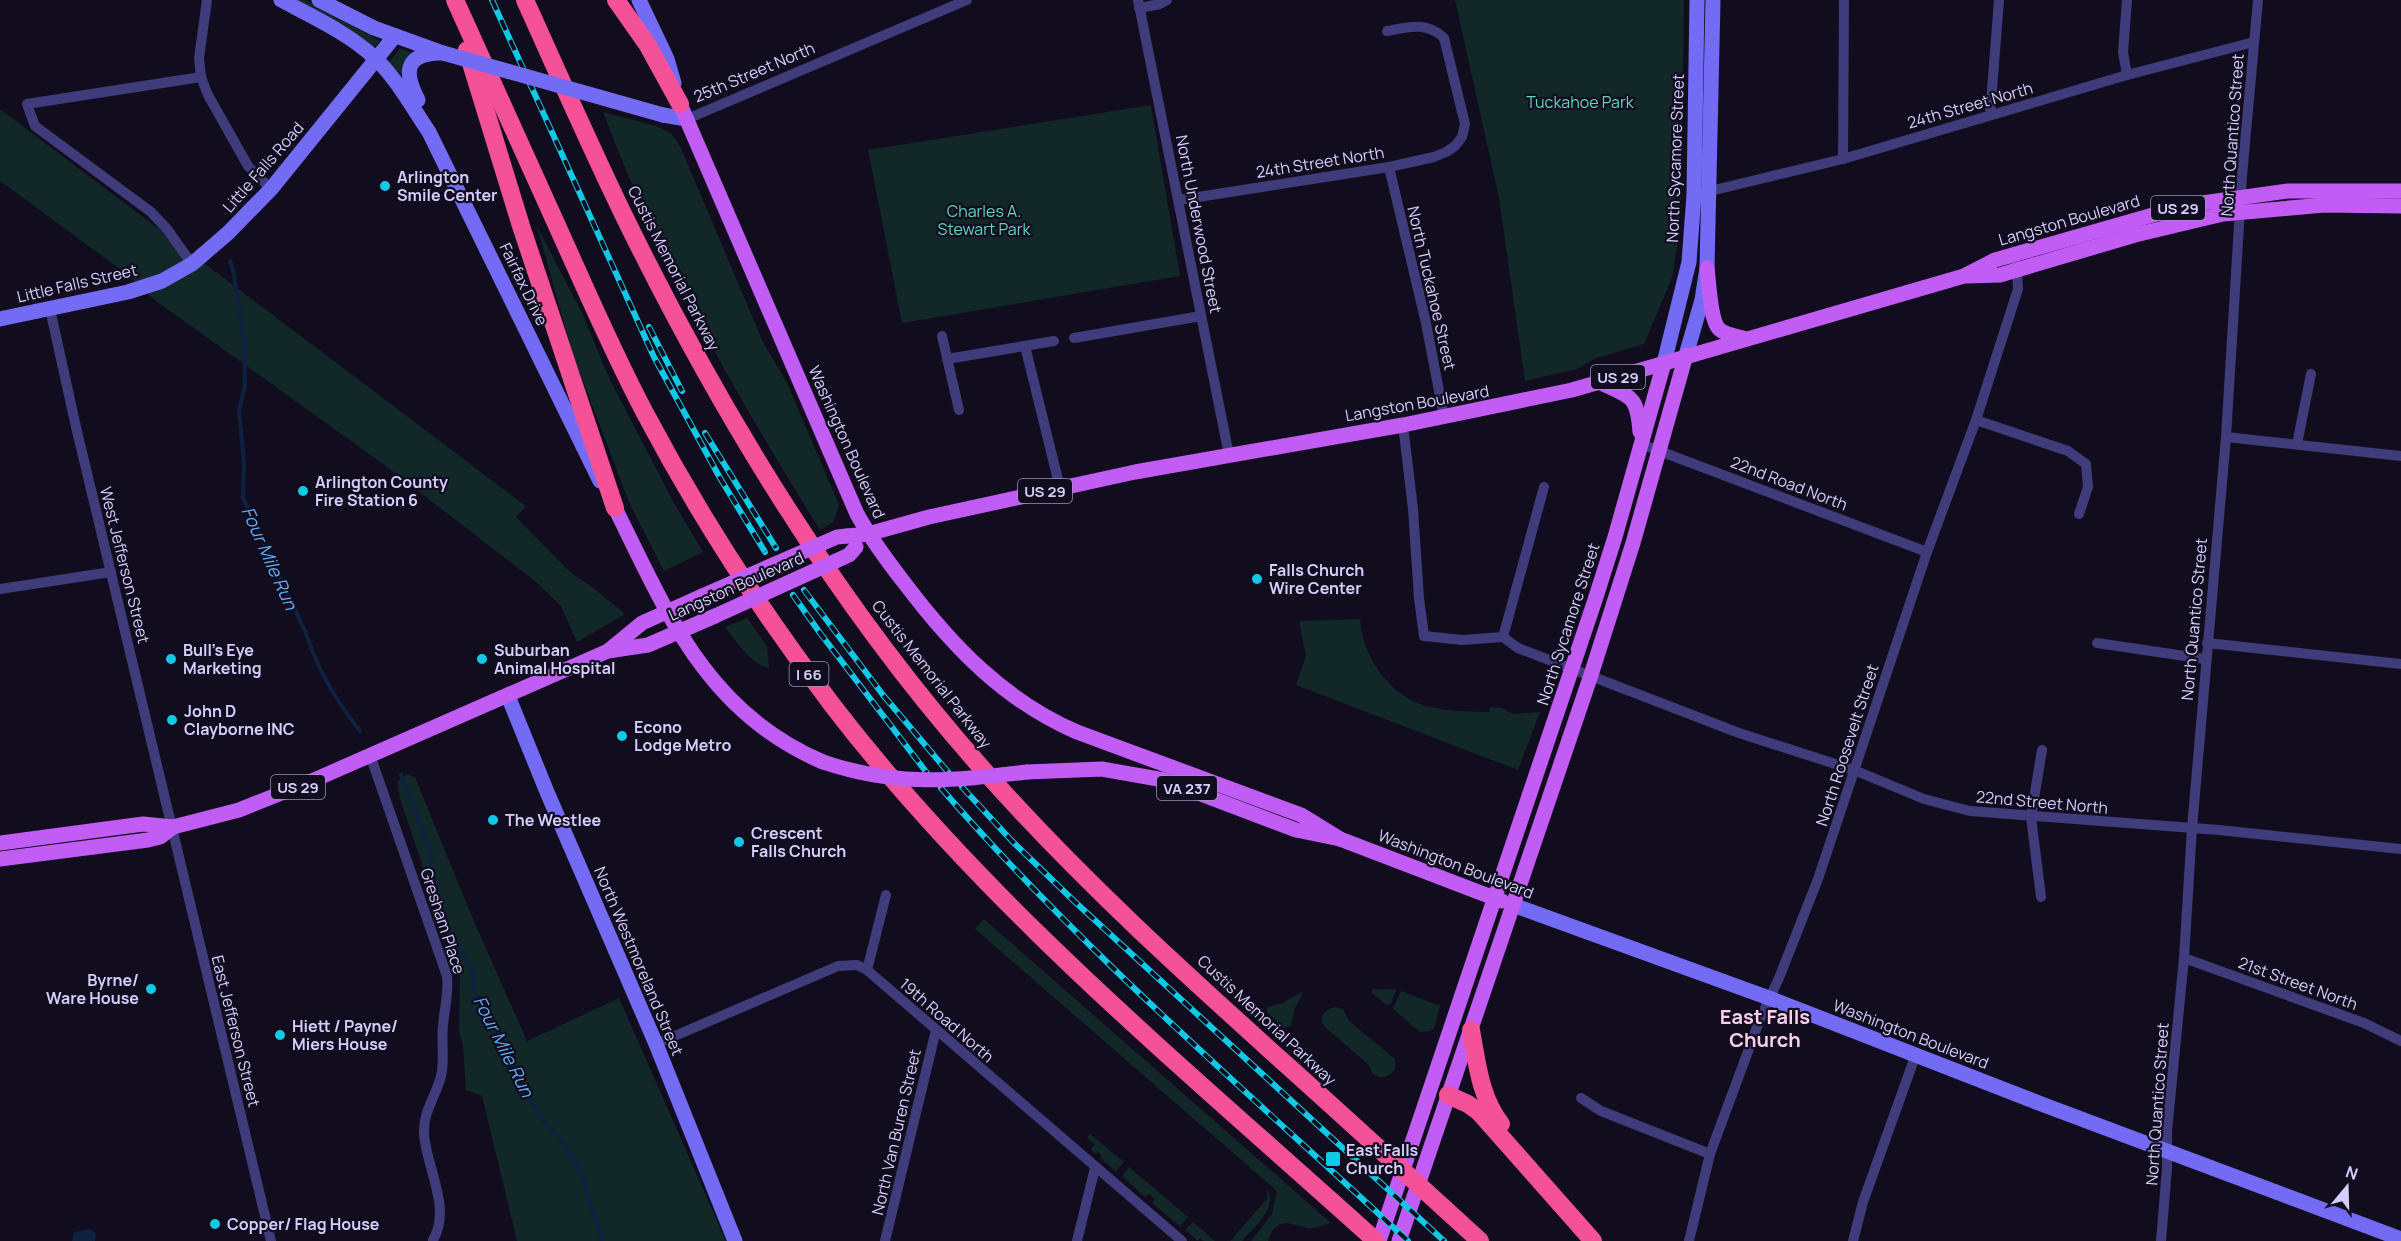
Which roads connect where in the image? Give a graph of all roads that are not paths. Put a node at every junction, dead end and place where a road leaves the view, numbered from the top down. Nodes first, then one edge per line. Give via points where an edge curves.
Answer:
1 (207, 0) edge
2 (281, 0) edge
3 (319, 0) edge
4 (450, 0) edge
5 (455, 0) edge
6 (525, 0) edge
7 (616, 0) edge
8 (639, 0) edge
9 (967, 0) edge
10 (1167, 0) edge
11 (1697, 0) edge
12 (1713, 0) edge
13 (1844, 0) edge
14 (1999, 0) edge
15 (2127, 0) edge
16 (2258, 0) edge
17 (1139, 4) edge
18 (1387, 31) dead end
19 (394, 37) junction
20 (2254, 42) junction
21 (443, 53) junction
22 (377, 60) junction
23 (2127, 75) junction
24 (201, 77) junction
25 (683, 111) junction
26 (1990, 115) junction
27 (429, 132) junction
28 (1843, 159) junction
29 (1389, 167) junction
30 (271, 189) junction
31 (2401, 190) edge
32 (1710, 192) junction
33 (1694, 195) junction
34 (1179, 200) junction
35 (2242, 204) junction
36 (2401, 206) edge
37 (2015, 262) junction
38 (192, 264) junction
39 (1707, 268) junction
40 (162, 281) joint
41 (50, 309) junction
42 (1202, 316) junction
43 (0, 319) edge
44 (942, 336) dead end
45 (1074, 338) dead end
46 (1746, 339) junction
47 (1054, 341) dead end
48 (1025, 346) junction
49 (1686, 356) junction
50 (947, 359) junction
51 (1664, 363) junction
52 (2311, 374) dead end
53 (1601, 383) junction
54 (959, 410) dead end
55 (1444, 417) junction
56 (1976, 420) junction
57 (1403, 425) junction
58 (2226, 437) junction
59 (1641, 444) junction
60 (2298, 444) junction
61 (1659, 450) junction
62 (1229, 455) junction
63 (2401, 456) edge
64 (1544, 487) dead end
65 (1060, 488) junction
66 (615, 508) junction
67 (2079, 514) dead end
68 (868, 534) junction
69 (852, 541) junction
70 (1927, 552) junction
71 (111, 572) junction
72 (0, 589) edge
73 (666, 612) junction
74 (678, 632) junction
75 (1503, 637) junction
76 (2097, 643) dead end
77 (2207, 643) junction
78 (608, 651) junction
79 (2205, 659) junction
80 (2401, 664) edge
81 (1572, 669) junction
82 (1591, 675) junction
83 (508, 696) junction
84 (2042, 750) dead end
85 (370, 755) junction
86 (1854, 770) junction
87 (2031, 817) junction
88 (173, 827) junction
89 (2192, 828) junction
90 (96, 830) junction
91 (1340, 840) junction
92 (0, 843) edge
93 (99, 846) junction
94 (2401, 849) edge
95 (0, 859) edge
96 (886, 895) dead end
97 (2041, 897) dead end
98 (1495, 899) junction
99 (1513, 904) junction
100 (2184, 958) junction
101 (867, 970) junction
102 (1769, 998) junction
103 (936, 1030) junction
104 (1471, 1030) junction
105 (2401, 1041) edge
106 (656, 1044) junction
107 (1916, 1054) junction
108 (1431, 1086) junction
109 (1448, 1095) junction
110 (1581, 1098) dead end
111 (2165, 1150) junction
112 (1710, 1154) junction
113 (1095, 1168) junction
114 (1538, 1178) junction
115 (2401, 1239) edge
116 (433, 1240) edge
117 (271, 1241) edge
118 (735, 1241) edge
119 (885, 1241) edge
120 (1077, 1241) edge
121 (1182, 1241) edge
122 (1378, 1241) edge
123 (1399, 1241) edge
124 (1480, 1241) edge
125 (1593, 1241) edge
126 (1689, 1241) edge
127 (1852, 1241) edge
128 (2161, 1241) edge

1 - 24 street
2 - 22 main road, Fairfax Drive via 352,39
3 - 19 main road
4 - 66 highway
5 - 122 highway, I 66 via 645,414 726,553 814,680 909,798 996,893 1088,981
6 - 124 highway, Custis Memorial Parkway, bridge via 605,177 686,335 773,484 860,614 942,722 1056,848 1124,915
7 - 25 highway via 647,44
8 - 25 main road, Washington Boulevard via 667,58
9 - 25 street, 25th Street North
10 - 17 street
11 - 33 main road, North Sycamore Street
12 - 32 main road, North Sycamore Street
13 - 28 street
14 - 26 street
15 - 23 street via 2123,52
16 - 20 street, North Quantico Street
17 - 34 street, North Underwood Street
18 - 29 street, 24th Street North via 1420,26 1443,38 1464,120 1460,140 1446,152
19 - 21 main road
19 - 22 main road
20 - 23 street, 24th Street North
20 - 35 street, North Quantico Street
21 - 25 main road, 25th Street North, bridge via 663,115
21 - 27 main road via 417,58 408,71
22 - 27 main road, Fairfax Drive
22 - 30 main road, Little Falls Road
23 - 26 street, 24th Street North
24 - 30 street via 248,166
24 - 38 street via 27,104 35,126 151,212
25 - 68 main road, Washington Boulevard
26 - 28 street, 24th Street North
27 - 66 main road, Fairfax Drive
28 - 32 street, 24th Street North
29 - 34 street, 24th Street North
29 - 55 street, North Tuckahoe Street
30 - 38 main road, Little Falls Road
31 - 35 main road, Langston Boulevard / US 29 via 2322,189
32 - 33 street, 24th Street North
32 - 39 main road, North Sycamore Street
33 - 51 main road, North Sycamore Street via 1689,262
34 - 42 street, North Underwood Street
35 - 36 main road, Langston Boulevard / US 29
35 - 37 main road, Langston Boulevard / US 29 via 2169,210
35 - 58 street, North Quantico Street
37 - 46 main road, Langston Boulevard / US 29 via 1995,260 1964,276
37 - 56 street, North Roosevelt Street via 2018,289
38 - 40 main road, Little Falls Road
39 - 46 main road via 1717,327
39 - 49 main road, North Sycamore Street
40 - 41 main road, Little Falls Street
41 - 43 main road, Little Falls Street
41 - 71 street, West Jefferson Street
42 - 45 street
42 - 62 street, North Underwood Street
44 - 50 street
46 - 49 main road, Langston Boulevard / US 29
47 - 48 street
48 - 50 street
48 - 65 street
49 - 51 main road, Langston Boulevard / US 29
49 - 61 main road, North Sycamore Street
50 - 54 street
51 - 53 main road, Langston Boulevard / US 29
51 - 59 main road, North Sycamore Street
52 - 60 street
53 - 55 main road, Langston Boulevard / US 29
53 - 59 main road via 1635,403
55 - 57 main road, Langston Boulevard / US 29
56 - 67 street via 2068,451 2086,464 2088,487
56 - 70 street, North Roosevelt Street
57 - 62 main road, Langston Boulevard / US 29
57 - 75 street via 1424,636 1462,640
58 - 60 street
58 - 77 street, North Quantico Street
59 - 61 street, 22nd Road North
59 - 81 main road, North Sycamore Street
60 - 63 street
61 - 70 street, 22nd Road North
61 - 82 main road, North Sycamore Street
62 - 65 main road, Langston Boulevard / US 29
64 - 75 street
65 - 68 main road, Langston Boulevard / US 29
66 - 73 main road, Fairfax Drive
68 - 69 main road, Langston Boulevard / US 29
68 - 91 main road, Washington Boulevard / VA 237 via 958,648 1030,708 1077,732 1301,815
69 - 73 main road, Langston Boulevard / US 29, bridge via 837,537
69 - 74 main road, Langston Boulevard / US 29, bridge via 849,555
70 - 86 street, North Roosevelt Street
71 - 72 street
71 - 88 street, West Jefferson Street
73 - 74 main road, Fairfax Drive
73 - 78 main road, Langston Boulevard / US 29 via 634,628
74 - 78 main road, Langston Boulevard / US 29 via 648,645
74 - 91 main road, Washington Boulevard / VA 237, bridge via 717,684 749,716 787,744 823,762 867,775 910,781 1102,769 1195,791 1296,830
75 - 81 street, 22nd Street North via 1518,648
76 - 79 street
77 - 79 street, North Quantico Street
77 - 80 street
78 - 83 main road, Langston Boulevard / US 29
79 - 89 street, North Quantico Street
81 - 82 street, 22nd Street North
81 - 98 main road, North Sycamore Street
82 - 86 street, 22nd Street North via 1739,733
82 - 99 main road, North Sycamore Street
83 - 85 main road, Langston Boulevard / US 29
83 - 106 main road, North Westmoreland Street
84 - 87 street
85 - 88 main road, US 29 via 259,803
85 - 116 street, Gresham Place via 447,976 441,1075 424,1126 441,1214
86 - 87 street, 22nd Street North via 1924,799 1970,812
86 - 102 street, North Roosevelt Street via 1818,879
87 - 89 street, 22nd Street North
87 - 97 street
88 - 90 main road, US 29 via 143,824
88 - 93 main road, US 29 via 160,837
88 - 117 street, East Jefferson Street
89 - 94 street, 22nd Street North
89 - 100 street, North Quantico Street
90 - 92 main road, US 29
90 - 93 main road
91 - 98 main road, Washington Boulevard / VA 237
93 - 95 main road, US 29
96 - 101 street
98 - 99 main road, Washington Boulevard / VA 237
98 - 108 main road, North Sycamore Street
99 - 102 main road, Washington Boulevard / VA 237
99 - 104 main road, North Sycamore Street
100 - 105 street, 21st Street North via 2364,1023
100 - 111 street, North Quantico Street
101 - 103 street, 19th Road North
101 - 106 street via 857,965 838,966
102 - 107 main road, Washington Boulevard / VA 237
102 - 112 street, North Roosevelt Street
103 - 113 street, 19th Road North
103 - 119 street, North Van Buren Street
104 - 109 main road, North Sycamore Street
104 - 114 highway via 1488,1104
106 - 118 main road, North Westmoreland Street
107 - 111 main road, Washington Boulevard / VA 237
107 - 127 street
108 - 109 main road
108 - 122 main road, North Sycamore Street
109 - 114 highway via 1479,1112
109 - 123 main road, North Sycamore Street
110 - 112 street via 1601,1112
111 - 115 main road, Washington Boulevard / VA 237
111 - 128 street, North Quantico Street
112 - 126 street, North Roosevelt Street
113 - 120 street
113 - 121 street, 19th Road North
114 - 125 highway

